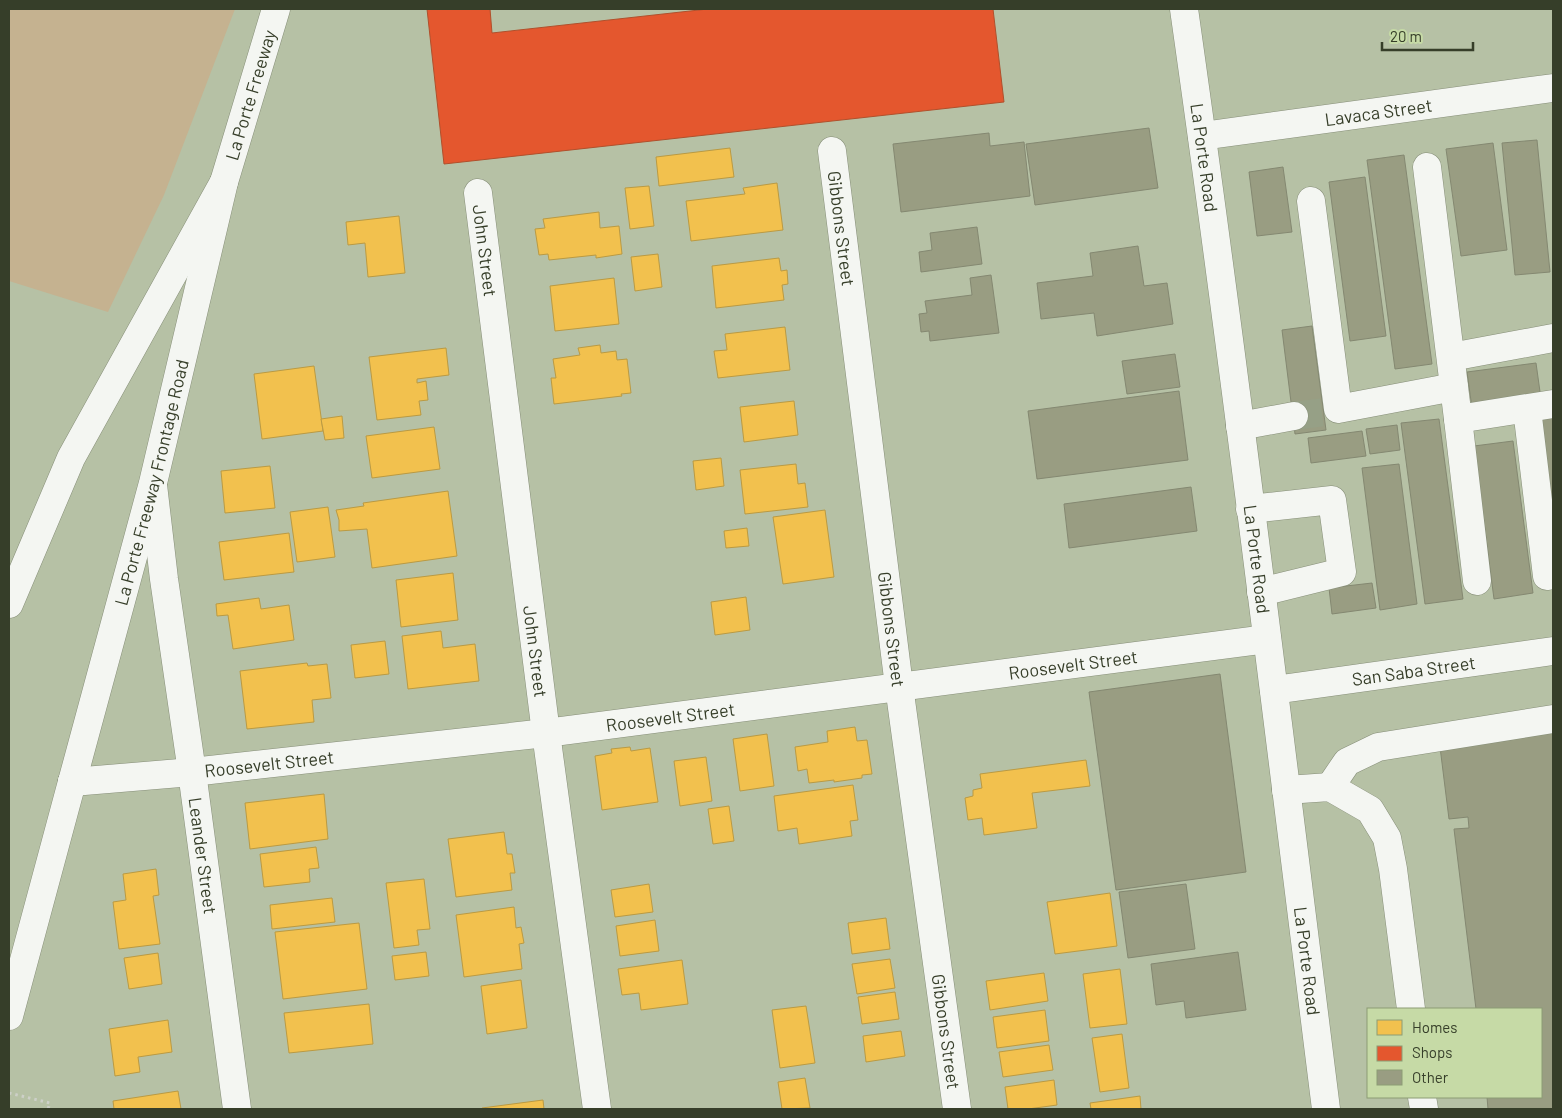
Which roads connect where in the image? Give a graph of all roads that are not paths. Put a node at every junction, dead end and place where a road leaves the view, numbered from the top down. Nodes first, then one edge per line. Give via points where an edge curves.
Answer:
1 (276, 9) edge
2 (1184, 9) edge
3 (1553, 88) edge
4 (1202, 136) junction
5 (832, 151) dead end
6 (1427, 167) dead end
7 (224, 182) junction
8 (478, 193) dead end
9 (1311, 201) dead end
10 (1553, 338) edge
11 (1451, 357) junction
12 (1454, 387) junction
13 (1553, 404) edge
14 (1527, 409) junction
15 (1294, 416) tunnel mouth
16 (1458, 419) junction
17 (1240, 426) junction
18 (153, 483) junction
19 (1250, 509) junction
20 (1547, 576) dead end
21 (1476, 581) dead end
22 (1261, 592) junction
23 (9, 604) edge
24 (1267, 639) junction
25 (1553, 651) edge
26 (899, 686) junction
27 (1274, 690) junction
28 (1553, 719) edge
29 (546, 733) junction
30 (192, 772) junction
31 (72, 782) junction
32 (1330, 787) junction
33 (1286, 790) junction
34 (1411, 1008) edge
35 (9, 1016) edge
36 (237, 1109) edge
37 (598, 1109) edge
38 (957, 1109) edge
39 (1326, 1109) edge

1 - 7 main road, La Porte Freeway
2 - 4 main road, La Porte Road
3 - 4 main road, Lavaca Street
4 - 17 main road, La Porte Road
5 - 26 main road, Gibbons Street
6 - 11 main road
7 - 18 main road, La Porte Freeway Frontage Road
7 - 23 main road via 71,458
8 - 29 main road, John Street
9 - 12 main road via 1331,410
10 - 11 main road
11 - 12 main road
12 - 16 main road
13 - 14 main road
14 - 16 main road
14 - 20 main road
15 - 17 main road
16 - 21 main road
17 - 19 main road, La Porte Road
18 - 30 main road, Leander Street
18 - 31 main road, La Porte Freeway Frontage Road
19 - 22 main road, La Porte Road
19 - 22 main road via 1332,500 1342,572
22 - 24 main road, La Porte Road
24 - 26 main road, Roosevelt Street
24 - 27 main road, La Porte Road
25 - 27 main road, San Saba Street
26 - 29 main road, Roosevelt Street
26 - 38 main road, Gibbons Street
27 - 33 main road, La Porte Road
28 - 32 main road via 1378,747 1347,762
29 - 30 main road, Roosevelt Street
29 - 37 main road, John Street
30 - 31 main road, Roosevelt Street
30 - 36 main road, Leander Street
31 - 35 main road, La Porte Freeway Frontage Road
32 - 33 main road
32 - 34 main road via 1370,810 1387,838
33 - 39 main road, La Porte Road

